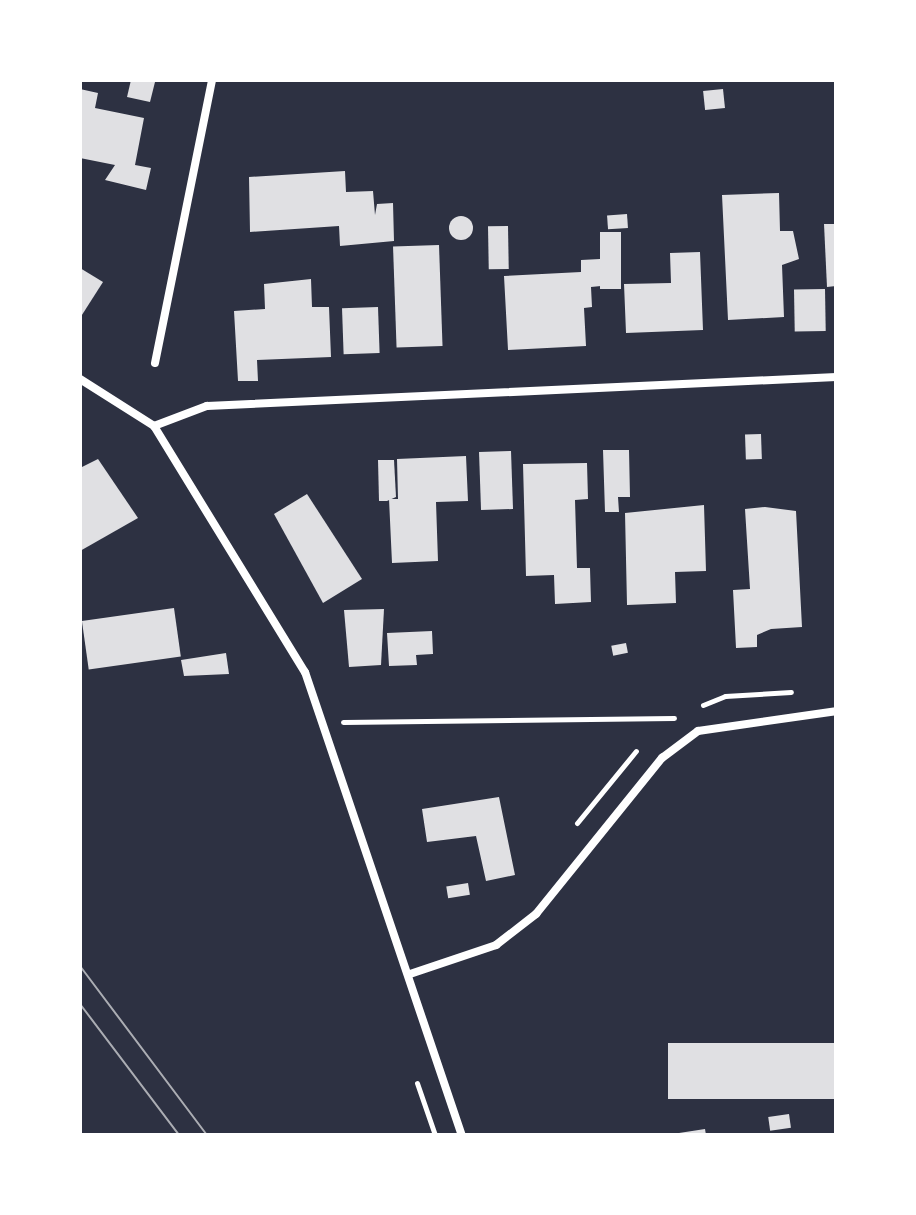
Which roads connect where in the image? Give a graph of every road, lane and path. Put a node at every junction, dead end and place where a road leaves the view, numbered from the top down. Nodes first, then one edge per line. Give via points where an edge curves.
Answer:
1 (212, 80) edge
2 (155, 363) dead end
3 (836, 377) edge
4 (80, 379) edge
5 (154, 426) junction
6 (836, 711) edge
7 (674, 718) dead end
8 (322, 722) junction
9 (410, 974) junction
10 (462, 1135) edge

1 - 2 street
3 - 5 street via 207,406
4 - 5 street
5 - 8 street via 305,672
6 - 9 street via 698,731 662,758 536,914 496,945
7 - 8 path
8 - 9 street
9 - 10 street

